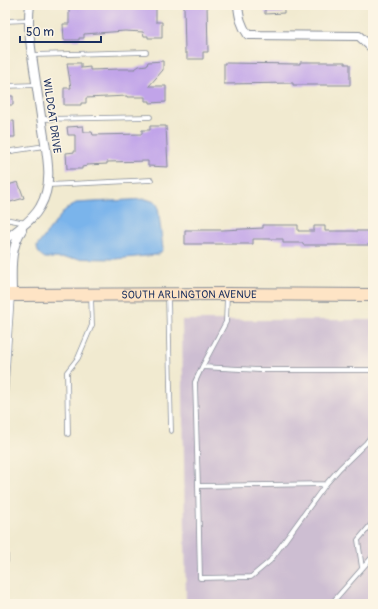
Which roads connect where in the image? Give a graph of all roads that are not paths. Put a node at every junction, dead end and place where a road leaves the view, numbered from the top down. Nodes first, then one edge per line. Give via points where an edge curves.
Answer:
1 (30, 5) edge
2 (238, 5) edge
3 (28, 20) junction
4 (5, 21) edge
5 (373, 49) edge
6 (146, 52) dead end
7 (32, 55) junction
8 (5, 86) edge
9 (36, 86) junction
10 (150, 117) dead end
11 (41, 119) junction
12 (45, 146) junction
13 (5, 152) edge
14 (151, 180) dead end
15 (48, 184) junction
16 (5, 219) edge
17 (26, 223) junction
18 (5, 241) edge
19 (168, 294) junction
20 (227, 294) junction
21 (8, 295) edge
22 (91, 295) junction
23 (373, 295) edge
24 (202, 367) junction
25 (373, 370) edge
26 (5, 397) edge
27 (171, 431) dead end
28 (68, 434) dead end
29 (373, 434) edge
30 (326, 484) junction
31 (198, 486) junction
32 (5, 521) edge
33 (373, 522) edge
34 (373, 556) edge
35 (6, 561) edge
36 (362, 568) junction
37 (331, 604) edge

1 - 3 street, WILDCAT DRIVE
2 - 5 street via 242,27 248,35 359,36
3 - 4 lane
3 - 7 street, WILDCAT DRIVE
6 - 7 lane
7 - 9 street, WILDCAT DRIVE
8 - 9 lane
9 - 11 street, WILDCAT DRIVE
10 - 11 lane
11 - 12 street, WILDCAT DRIVE
12 - 13 lane
12 - 15 street, WILDCAT DRIVE
14 - 15 lane
15 - 17 street, WILDCAT DRIVE via 40,209
16 - 17 lane
17 - 18 street, WILDCAT DRIVE
17 - 21 street, WILDCAT DRIVE via 17,238 12,255
19 - 20 main road, SOUTH ARLINGTON AVENUE
19 - 22 main road, SOUTH ARLINGTON AVENUE
19 - 27 lane
20 - 23 main road, SOUTH ARLINGTON AVENUE
20 - 24 lane via 226,322
21 - 22 main road, SOUTH ARLINGTON AVENUE
21 - 26 lane
22 - 28 lane via 92,325 78,358 67,372
24 - 25 lane via 258,370
24 - 31 lane via 195,382
29 - 30 lane
30 - 31 lane
30 - 31 lane via 270,562 251,577 200,578
32 - 35 lane
33 - 36 lane via 358,540
34 - 36 lane
36 - 37 lane

